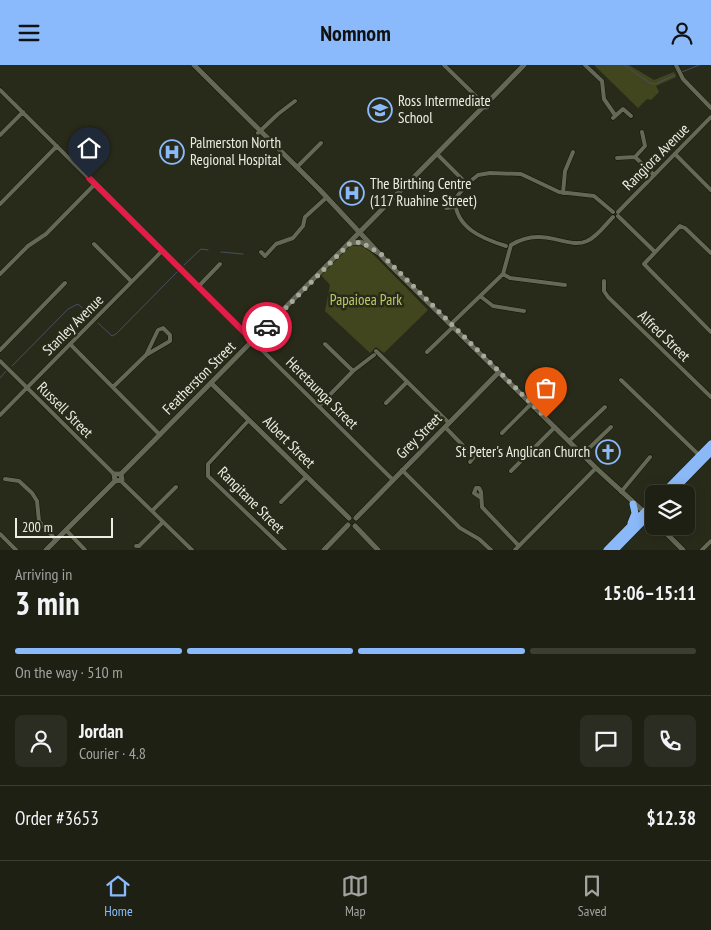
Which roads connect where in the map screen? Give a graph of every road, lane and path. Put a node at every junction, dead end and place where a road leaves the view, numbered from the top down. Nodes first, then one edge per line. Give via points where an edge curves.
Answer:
1 (192, 65) edge
2 (444, 65) edge
3 (524, 65) edge
4 (585, 65) edge
5 (676, 65) edge
6 (0, 90) edge
7 (295, 101) dead end
8 (484, 104) junction
9 (711, 108) edge
10 (23, 112) junction
11 (631, 116) dead end
12 (711, 117) edge
13 (260, 132) junction
14 (642, 132) dead end
15 (0, 135) edge
16 (321, 143) dead end
17 (57, 146) junction
18 (573, 152) dead end
19 (437, 154) junction
20 (675, 154) junction
21 (635, 157) junction
22 (617, 158) dead end
23 (297, 167) junction
24 (654, 175) junction
25 (95, 184) junction
26 (467, 184) junction
27 (711, 189) edge
28 (563, 193) junction
29 (324, 196) junction
30 (0, 204) edge
31 (455, 207) junction
32 (446, 208) dead end
33 (616, 214) junction
34 (360, 232) junction
35 (94, 244) dead end
36 (349, 244) junction
37 (509, 247) junction
38 (162, 251) junction
39 (654, 251) junction
40 (261, 252) dead end
41 (711, 253) edge
42 (381, 254) junction
43 (220, 264) dead end
44 (0, 274) edge
45 (503, 274) junction
46 (132, 281) junction
47 (604, 281) dead end
48 (65, 283) dead end
49 (565, 285) dead end
50 (198, 287) junction
51 (480, 296) junction
52 (524, 311) dead end
53 (452, 325) junction
54 (711, 332) edge
55 (253, 341) junction
56 (70, 344) junction
57 (325, 344) dead end
58 (0, 350) edge
59 (426, 352) dead end
60 (146, 355) junction
61 (0, 361) edge
62 (353, 371) junction
63 (499, 372) junction
64 (621, 380) dead end
65 (407, 382) junction
66 (211, 383) junction
67 (27, 387) junction
68 (113, 387) junction
69 (711, 397) edge
70 (386, 403) dead end
71 (531, 404) junction
72 (319, 406) junction
73 (605, 407) dead end
74 (0, 415) edge
75 (249, 420) junction
76 (447, 425) junction
77 (555, 427) junction
78 (610, 427) dead end
79 (502, 433) dead end
80 (160, 435) junction
81 (569, 441) junction
82 (711, 444) edge
83 (711, 452) edge
84 (582, 454) junction
85 (700, 456) junction
86 (650, 457) dead end
87 (470, 462) dead end
88 (596, 468) junction
89 (402, 470) junction
90 (511, 471) dead end
91 (114, 474) junction
92 (121, 474) junction
93 (306, 477) junction
94 (4, 479) dead end
95 (393, 480) junction
96 (115, 481) junction
97 (121, 481) junction
98 (671, 485) edge
99 (679, 485) edge
100 (176, 487) dead end
101 (621, 492) junction
102 (480, 497) dead end
103 (281, 502) dead end
104 (633, 504) junction
105 (152, 511) junction
106 (645, 514) edge
107 (349, 518) junction
108 (356, 518) junction
109 (645, 520) edge
110 (645, 521) edge
111 (163, 522) junction
112 (348, 525) junction
113 (356, 526) junction
114 (66, 530) junction
115 (625, 532) junction
116 (0, 534) edge
117 (668, 535) edge
118 (56, 540) junction
119 (711, 541) edge
120 (519, 545) junction
121 (136, 546) dead end
122 (16, 550) edge
123 (46, 550) edge
124 (85, 550) edge
125 (192, 550) edge
126 (285, 550) edge
127 (324, 550) edge
128 (378, 550) edge
129 (491, 550) edge
130 (515, 550) edge
131 (607, 550) edge
132 (615, 550) edge
133 (683, 550) edge
134 (702, 550) edge

1 - 13 main road
2 - 8 street
3 - 8 main road, Featherston Street
4 - 11 street via 602,81 604,99 614,116 624,109
5 - 9 street via 683,79
6 - 10 street, Heretaunga Street
7 - 13 street
8 - 19 main road, Featherston Street
10 - 15 street
10 - 17 street, Heretaunga Street
12 - 20 street, Rangiora Avenue
13 - 23 main road
13 - 29 main road
14 - 21 street via 645,146
16 - 23 street
17 - 25 street, Heretaunga Street
17 - 30 street
18 - 28 street via 565,171
19 - 26 street
19 - 34 main road, Featherston Street
20 - 24 street, Rangiora Avenue
20 - 27 street
21 - 22 street
21 - 24 street
23 - 29 main road
24 - 33 street, Rangiora Avenue
25 - 38 street, Heretaunga Street
25 - 44 street via 46,234 28,246
26 - 28 street via 478,175 522,174
26 - 31 street via 455,199
28 - 33 street via 594,196
29 - 34 main road
29 - 40 street via 305,217 303,226 293,238 276,244 265,256
31 - 32 street
31 - 37 street via 460,219 477,236
33 - 37 street, Rangiora Avenue via 584,242 540,236
33 - 39 street
34 - 36 main road, Featherston Street
34 - 42 main road
35 - 46 street
36 - 42 main road via 361,242
36 - 55 main road, Featherston Street
37 - 45 street
38 - 46 street, Stanley Avenue
38 - 50 street, Heretaunga Street
39 - 41 street via 680,226
39 - 54 street via 644,264
42 - 53 main road
43 - 50 street
45 - 49 street
45 - 51 street
46 - 56 street, Stanley Avenue
47 - 69 street, Alfred Street via 606,295
48 - 58 street
50 - 55 street, Heretaunga Street
51 - 52 street via 493,306
51 - 53 street
53 - 59 street
53 - 63 main road
55 - 66 main road, Featherston Street
55 - 72 street, Heretaunga Street
56 - 67 street, Stanley Avenue
56 - 68 street
57 - 62 street
60 - 60 street via 170,341 170,335 163,328 158,330
60 - 68 street
61 - 67 street, Russell Street
62 - 65 street via 375,353
62 - 72 street
63 - 71 main road
63 - 76 main road, Grey Street
64 - 85 street
65 - 70 street
65 - 76 street
66 - 75 main road, Albert Street
66 - 80 main road, Featherston Street
67 - 74 street, Stanley Avenue
67 - 91 street, Russell Street
68 - 80 street
71 - 77 main road
71 - 79 street
72 - 95 street, Heretaunga Street
73 - 81 street
75 - 93 main road, Albert Street
75 - 126 street, Rangitane Street via 208,464 208,476
76 - 87 street via 474,457
76 - 89 main road, Grey Street
77 - 81 main road
77 - 90 street
78 - 84 street
80 - 92 main road, Featherston Street
81 - 84 main road
82 - 85 highway
83 - 99 highway
84 - 88 main road
85 - 98 highway
86 - 101 street
88 - 101 main road
88 - 120 street
89 - 95 main road, Grey Street
89 - 129 street via 460,528
91 - 92 main road
91 - 96 main road
92 - 97 main road
93 - 103 street
93 - 107 main road, Albert Street
94 - 118 street via 18,481 32,493 37,501 39,521
95 - 108 main road, Grey Street
96 - 97 main road
96 - 114 main road
97 - 105 street
100 - 105 street
101 - 104 main road
102 - 120 street via 482,507
104 - 106 main road
104 - 115 highway via 634,517
105 - 111 street
107 - 108 main road
107 - 112 main road
108 - 113 main road
109 - 115 highway
110 - 132 highway
111 - 121 street
111 - 125 street
112 - 113 main road
112 - 127 main road
113 - 128 main road
114 - 118 main road
114 - 124 street
115 - 131 highway
116 - 122 street
117 - 133 main road
118 - 123 main road
119 - 134 street
120 - 130 street

